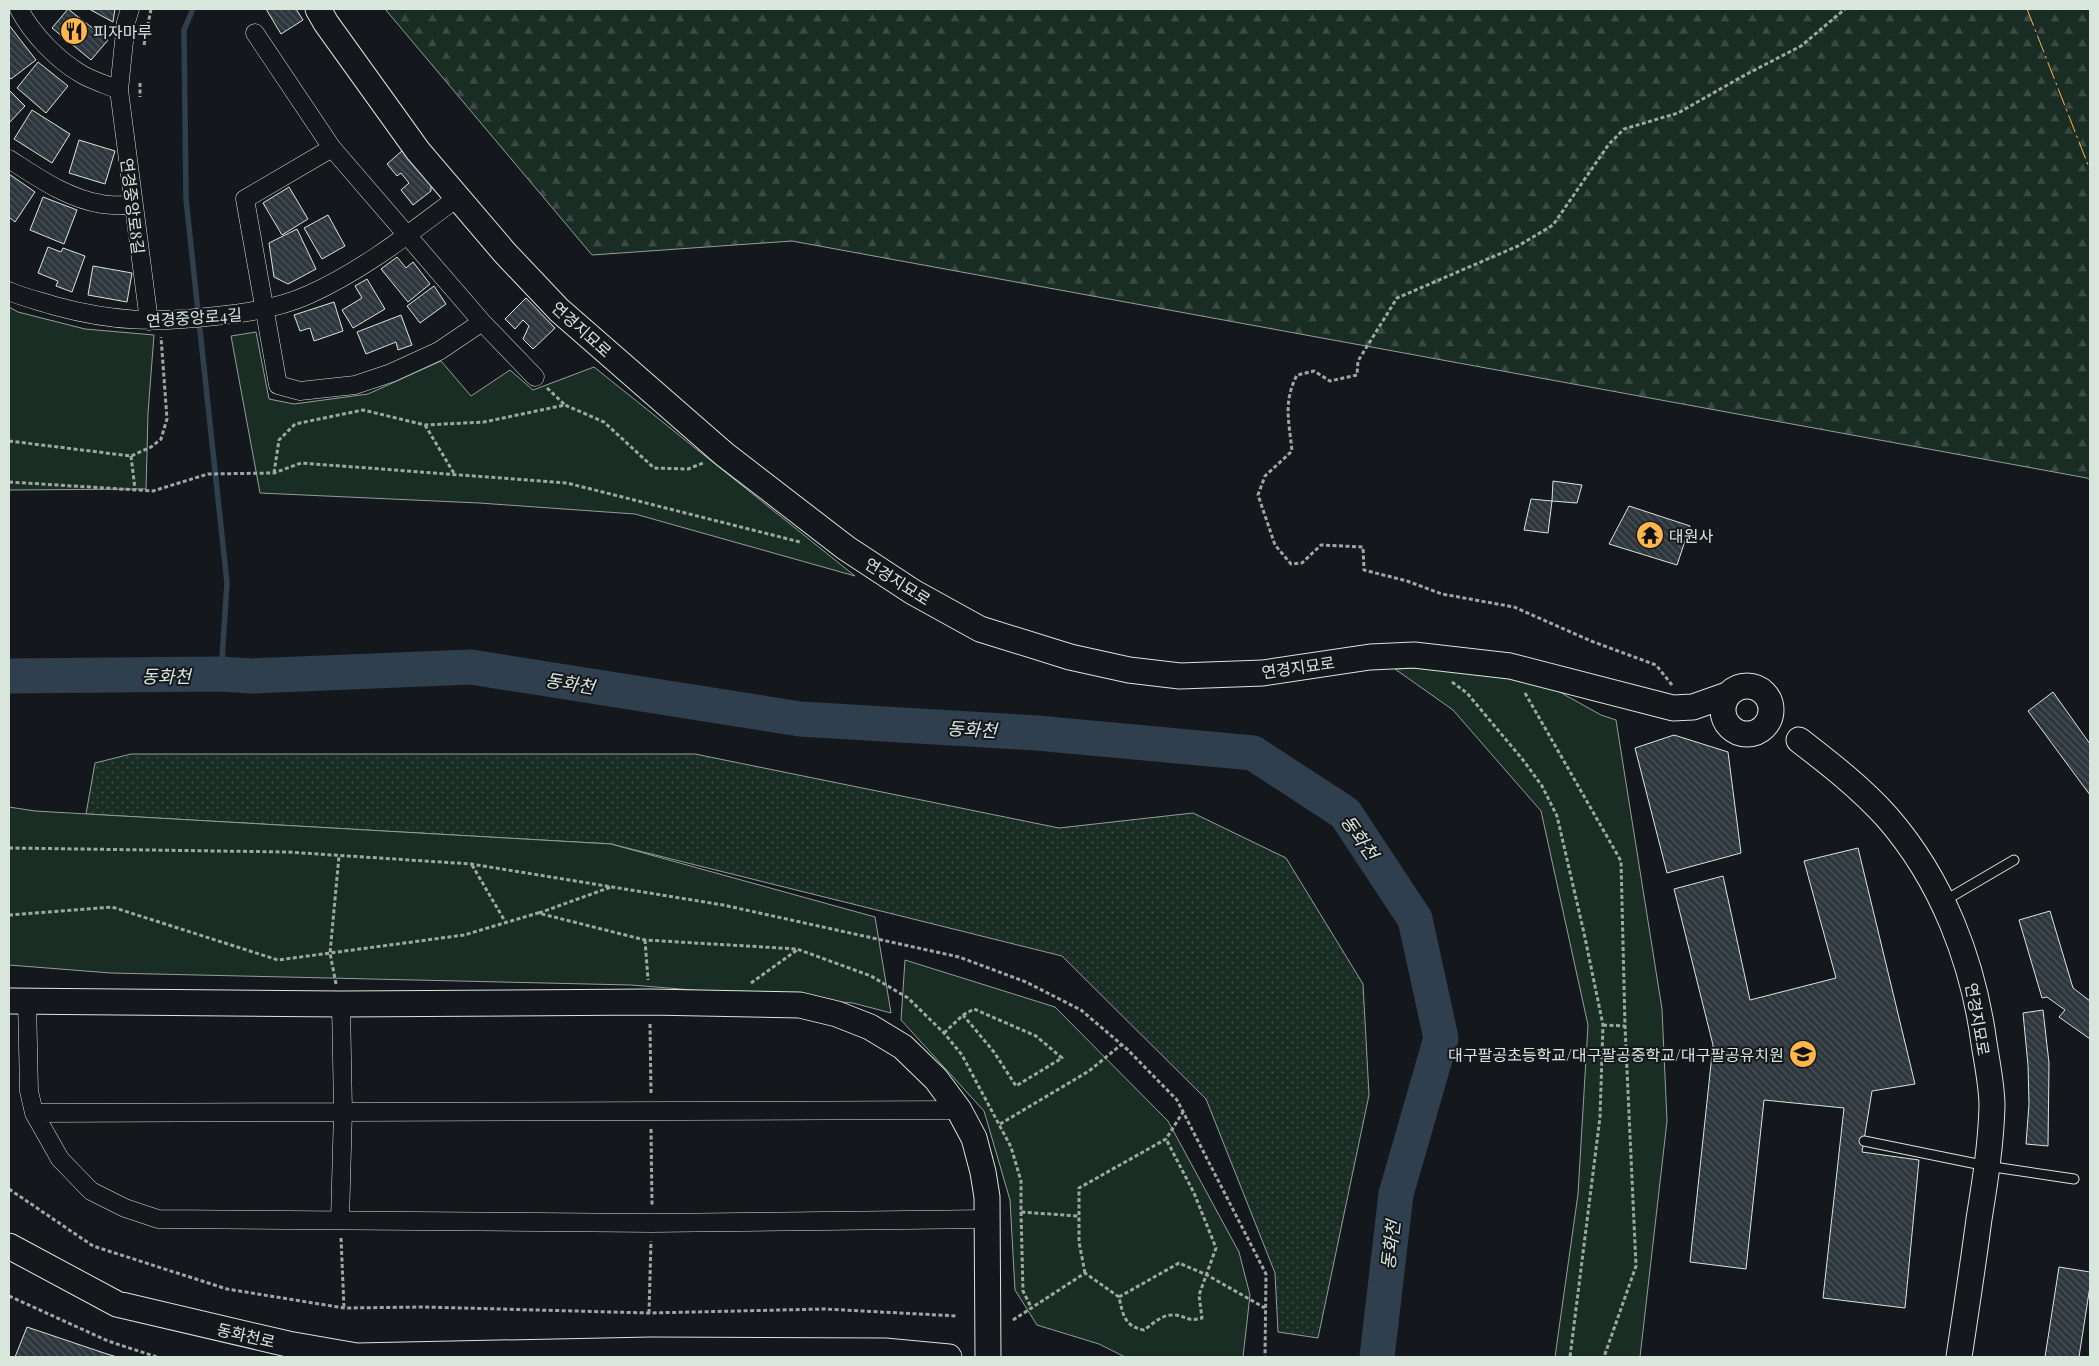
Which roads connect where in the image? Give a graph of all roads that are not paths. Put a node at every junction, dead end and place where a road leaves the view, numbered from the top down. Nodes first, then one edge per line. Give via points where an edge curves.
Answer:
1 (19, 9) edge
2 (130, 9) edge
3 (318, 9) edge
4 (254, 34) dead end
5 (119, 90) junction
6 (332, 148) junction
7 (9, 159) edge
8 (457, 198) junction
9 (133, 205) junction
10 (406, 235) junction
11 (9, 291) edge
12 (255, 312) junction
13 (160, 321) junction
14 (482, 322) junction
15 (535, 377) road end
16 (1726, 706) junction
17 (1764, 721) junction
18 (2014, 860) dead end
19 (1944, 902) junction
20 (339, 996) junction
21 (18, 1001) edge
22 (959, 1110) junction
23 (342, 1111) junction
24 (34, 1113) junction
25 (1864, 1141) dead end
26 (1987, 1166) junction
27 (2074, 1179) dead end
28 (987, 1219) junction
29 (340, 1220) junction
30 (9, 1246) edge
31 (950, 1357) edge
32 (988, 1357) edge
33 (1959, 1357) edge

1 - 5 street via 56,55 82,75
2 - 5 street, 연경중앙로8길
3 - 8 street, 연경지묘로 via 392,115
4 - 6 street
5 - 9 street, 연경중앙로8길
6 - 10 street
6 - 12 street, 연경중앙로4길 via 245,200
7 - 9 street via 40,179 84,200
8 - 10 street, 연경중앙로4길
8 - 16 street, 연경지묘로 via 559,310 724,454 846,548 913,592 980,629 1078,659 1180,676 1263,673 1370,657 1414,656 1510,666 1673,708 1685,699
9 - 13 street, 연경중앙로8길
10 - 12 street, 연경중앙로4길 via 359,268 308,295
10 - 14 street
11 - 13 street, 연경중앙로4길 via 86,314
12 - 13 street, 연경중앙로4길
12 - 14 street, 연경중앙로4길 via 278,385 300,391 355,385 391,373 438,351
14 - 15 street
16 - 17 street via 1728,725 1742,734
16 - 17 street via 1740,686 1755,686 1766,696
17 - 19 street, 연경지묘로 via 1799,740 1843,774 1887,818
18 - 19 lane
19 - 26 street, 연경지묘로 via 1965,954 1979,1009 1992,1105
20 - 21 street
20 - 22 street via 800,1005 870,1027 903,1047 936,1079
20 - 23 street
21 - 24 street
22 - 23 street
22 - 28 street via 974,1138 983,1172
23 - 24 street
23 - 29 street
24 - 29 street via 60,1159 91,1191 125,1208 158,1219
25 - 26 lane
26 - 27 lane
26 - 33 street, 연경지묘로
28 - 29 street via 652,1223
28 - 32 street
30 - 31 street, 동화천로 via 117,1304 288,1344 357,1356 650,1350 885,1351

